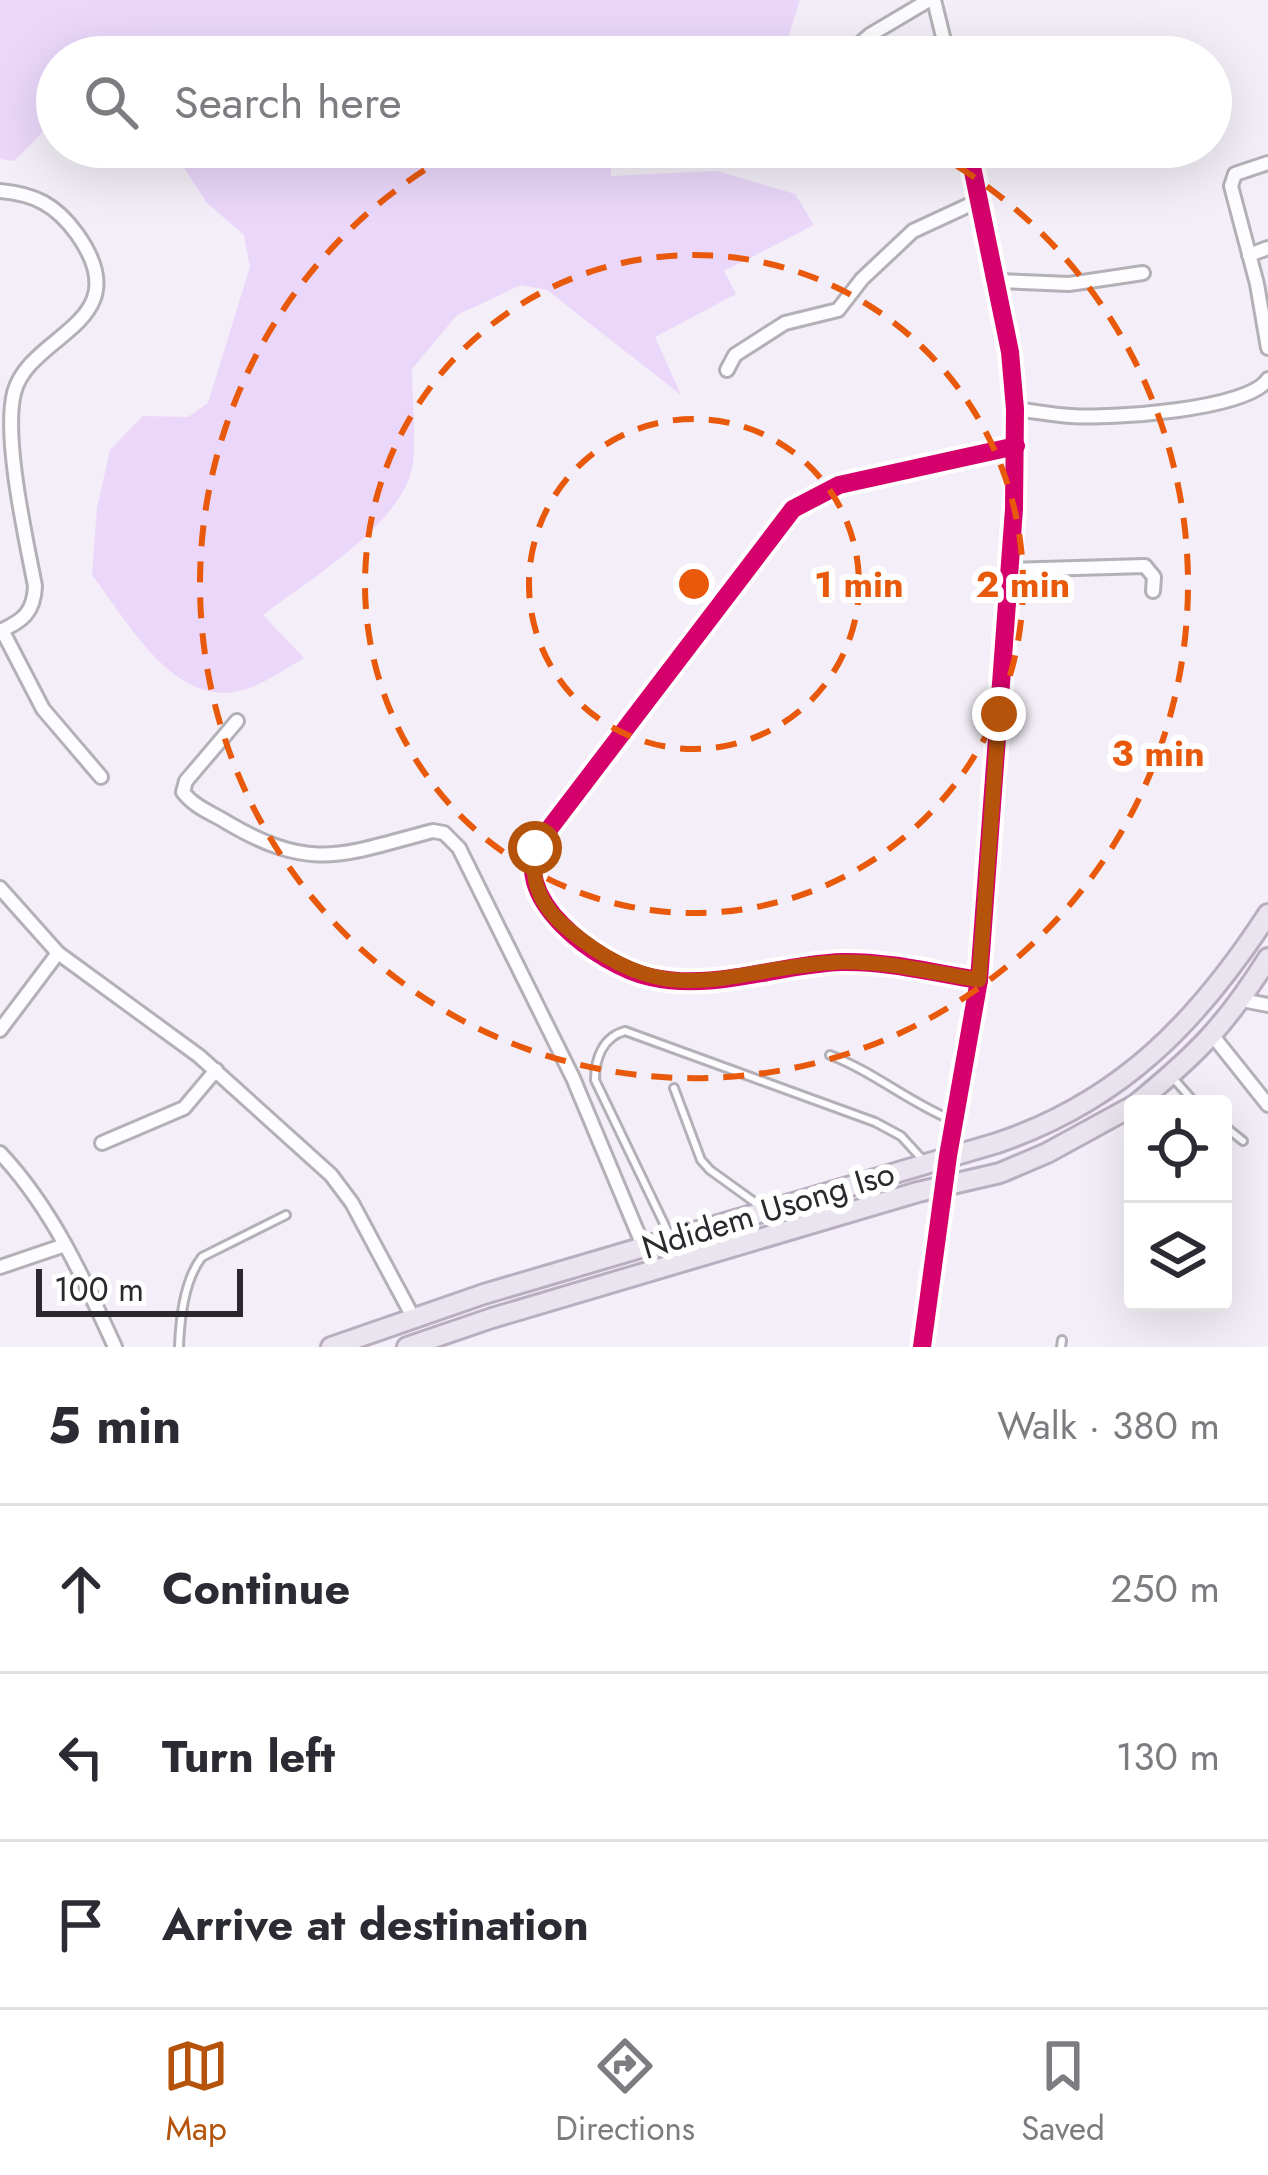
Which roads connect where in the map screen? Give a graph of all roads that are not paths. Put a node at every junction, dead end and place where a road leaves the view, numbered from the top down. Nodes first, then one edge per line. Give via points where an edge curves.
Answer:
1 (932, 0) edge
2 (869, 36) edge
3 (942, 36) edge
4 (1268, 163) edge
5 (973, 168) edge
6 (0, 191) edge
7 (980, 200) junction
8 (1268, 248) edge
9 (1250, 255) junction
10 (1143, 273) dead end
11 (998, 281) junction
12 (1268, 347) edge
13 (727, 370) dead end
14 (1267, 385) edge
15 (1015, 409) junction
16 (1016, 446) junction
17 (1008, 570) junction
18 (1153, 591) dead end
19 (1, 631) edge
20 (237, 721) dead end
21 (101, 777) dead end
22 (0, 888) edge
23 (1268, 914) edge
24 (58, 953) junction
25 (1268, 958) edge
26 (979, 980) junction
27 (1241, 1000) junction
28 (1268, 1005) edge
29 (0, 1030) edge
30 (1213, 1036) junction
31 (830, 1054) dead end
32 (216, 1070) junction
33 (1171, 1075) junction
34 (674, 1088) dead end
35 (1146, 1095) edge
36 (1188, 1095) edge
37 (1268, 1105) edge
38 (1124, 1111) edge
39 (955, 1121) junction
40 (1232, 1132) edge
41 (1243, 1141) dead end
42 (102, 1143) dead end
43 (0, 1154) edge
44 (948, 1156) junction
45 (925, 1163) junction
46 (945, 1187) junction
47 (767, 1210) junction
48 (286, 1215) dead end
49 (672, 1240) junction
50 (64, 1245) junction
51 (644, 1248) junction
52 (0, 1267) edge
53 (413, 1317) junction
54 (115, 1347) edge
55 (179, 1347) edge
56 (331, 1347) edge
57 (407, 1347) edge
58 (922, 1347) edge

1 - 2 street
1 - 3 street
4 - 9 street via 1232,179
5 - 7 street
6 - 19 street via 46,201 81,241 95,275 84,316 23,372 13,395 34,604
7 - 11 street
7 - 13 street via 903,240 838,310 785,322
8 - 9 street
9 - 12 street
10 - 11 street via 1070,284
11 - 15 street
14 - 15 street via 1244,398 1159,412
15 - 16 street
16 - 17 street
16 - 26 street via 839,485 793,509 543,837 533,861 550,914 645,976 702,981 840,962
17 - 18 street via 1145,566
17 - 26 street
19 - 21 street via 43,710
20 - 51 street via 182,792 248,836 322,856 433,831 459,848 573,1078
22 - 24 street
23 - 44 highway, Ndidem Usong Iso via 1203,1006 1124,1078 1029,1133
24 - 29 street
24 - 32 street
25 - 27 highway, Ndidem Usong Iso
26 - 39 street
27 - 28 street
27 - 30 highway, Ndidem Usong Iso
30 - 33 highway, Ndidem Usong Iso
30 - 37 street
31 - 39 lane
32 - 42 street via 184,1108
32 - 53 street via 331,1175
33 - 35 highway, Ndidem Usong Iso
33 - 36 lane
34 - 47 lane via 701,1160
38 - 46 highway, Ndidem Usong Iso via 1047,1153
39 - 44 street
40 - 41 lane
43 - 50 street
44 - 45 highway, Ndidem Usong Iso
44 - 46 street
45 - 47 highway, Ndidem Usong Iso
45 - 49 lane via 875,1122 634,1031 614,1034 595,1060 595,1079
46 - 57 highway, Ndidem Usong Iso
46 - 58 street
47 - 49 highway, Ndidem Usong Iso
48 - 55 lane via 202,1257
49 - 51 highway, Ndidem Usong Iso
50 - 52 street
50 - 54 street
51 - 53 highway, Ndidem Usong Iso
53 - 56 highway, Ndidem Usong Iso

